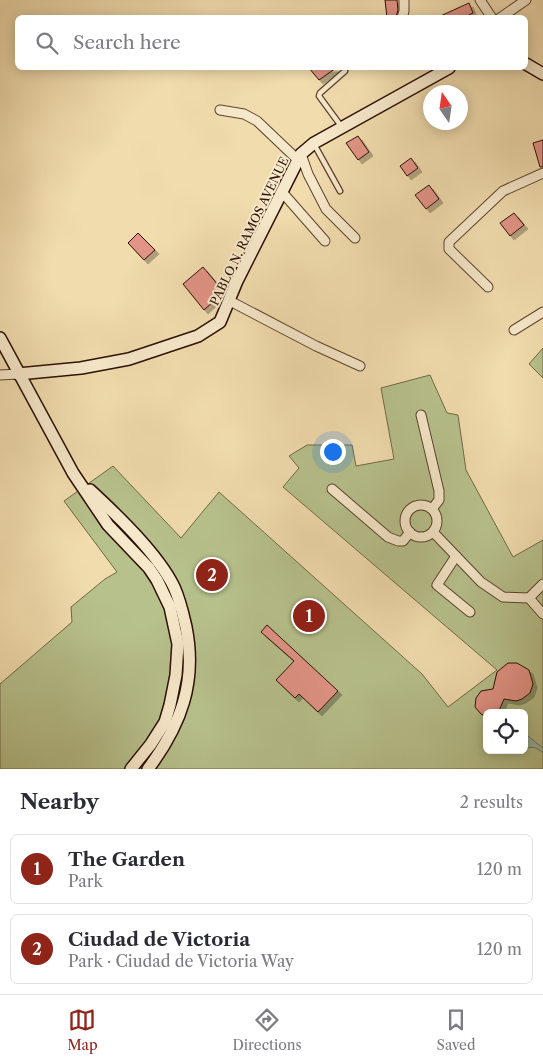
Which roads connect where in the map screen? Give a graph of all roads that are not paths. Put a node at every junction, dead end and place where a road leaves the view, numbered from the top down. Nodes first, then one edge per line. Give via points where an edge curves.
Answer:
1 (404, 0) edge
2 (480, 0) edge
3 (526, 0) edge
4 (403, 15) edge
5 (490, 15) edge
6 (504, 15) edge
7 (528, 65) edge
8 (445, 70) edge
9 (345, 71) dead end
10 (543, 74) edge
11 (220, 110) dead end
12 (341, 128) junction
13 (314, 143) junction
14 (300, 157) junction
15 (543, 173) edge
16 (340, 191) dead end
17 (282, 192) junction
18 (355, 238) dead end
19 (325, 241) dead end
20 (488, 287) dead end
21 (230, 301) junction
22 (543, 312) edge
23 (514, 330) dead end
24 (0, 338) edge
25 (360, 366) dead end
26 (18, 374) junction
27 (0, 375) edge
28 (421, 415) dead end
29 (332, 489) dead end
30 (432, 509) junction
31 (410, 532) junction
32 (433, 532) junction
33 (456, 556) junction
34 (543, 584) edge
35 (528, 598) junction
36 (470, 612) dead end
37 (543, 614) edge
38 (183, 644) junction
39 (130, 769) edge
40 (148, 769) edge

1 - 4 street
2 - 5 street
3 - 6 street
7 - 10 main road
8 - 12 main road, PABLO N. RAMOS AVENUE
9 - 12 lane via 319,96
11 - 14 street via 244,114 257,121
12 - 13 main road, PABLO N. RAMOS AVENUE
13 - 14 main road, PABLO N. RAMOS AVENUE
13 - 16 lane
14 - 17 main road, PABLO N. RAMOS AVENUE
14 - 18 street via 326,208
15 - 20 street via 504,191 449,242 449,249
17 - 19 street
17 - 21 main road, PABLO N. RAMOS AVENUE
21 - 25 street
21 - 26 main road, PABLO N. RAMOS AVENUE via 220,322 198,336 129,360
22 - 23 street
24 - 26 main road
26 - 27 street, PABLO N. RAMOS AVENUE
26 - 38 main road via 73,473 120,519 167,575 182,608
28 - 30 street via 439,491
29 - 31 street via 388,537 403,541
30 - 31 street via 420,505 410,510 406,524
30 - 32 street via 437,517
31 - 32 street via 424,537
32 - 33 street
33 - 35 street via 481,582 503,597
33 - 36 street via 437,585
34 - 35 street
35 - 37 street
38 - 39 main road via 164,722
38 - 40 main road via 189,674 182,710 162,750

